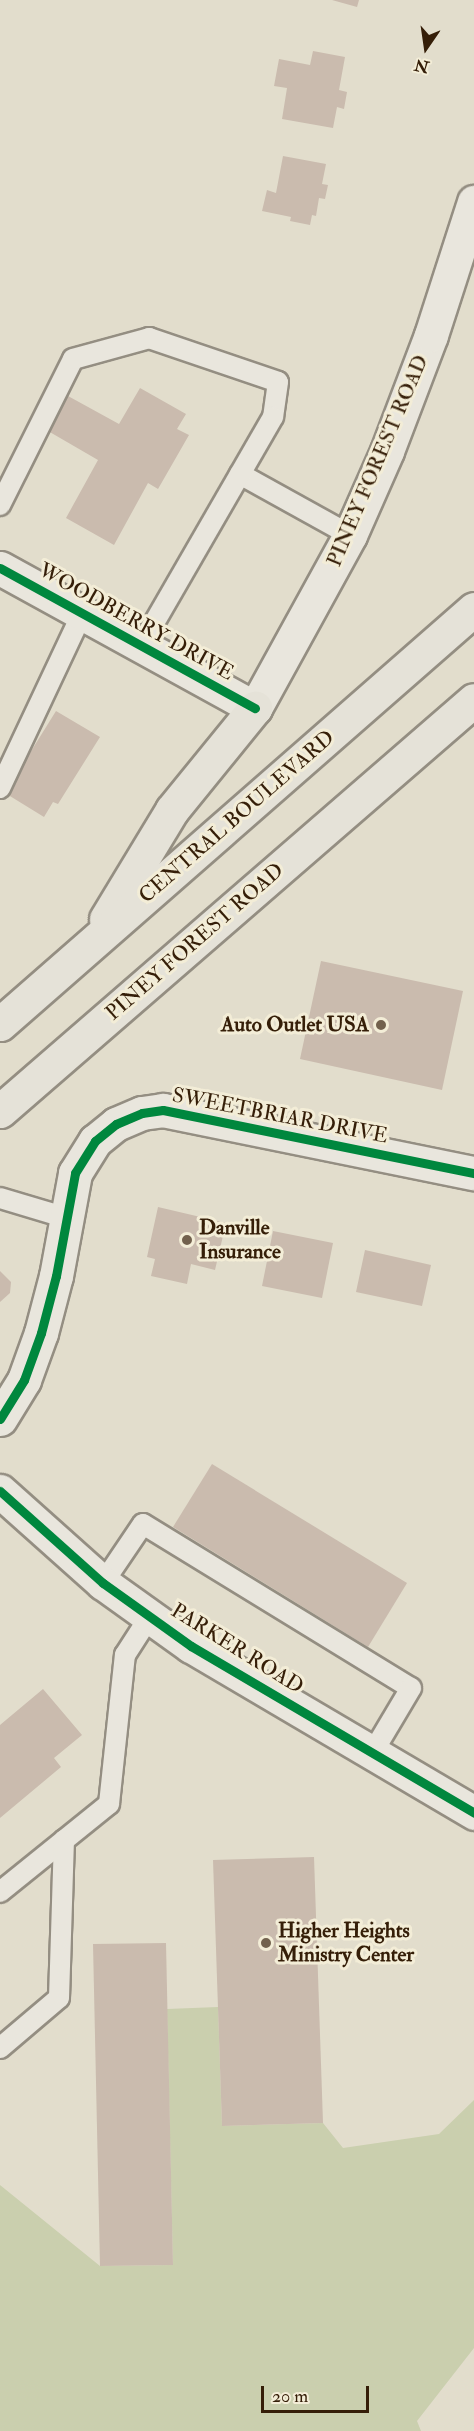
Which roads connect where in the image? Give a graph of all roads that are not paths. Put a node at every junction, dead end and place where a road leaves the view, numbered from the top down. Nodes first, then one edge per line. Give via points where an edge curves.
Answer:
1 (474, 202) edge
2 (240, 474) junction
3 (0, 505) edge
4 (350, 535) junction
5 (0, 568) edge
6 (474, 609) edge
7 (82, 614) junction
8 (141, 646) junction
9 (474, 700) edge
10 (255, 708) junction
11 (0, 789) edge
12 (88, 948) junction
13 (0, 1024) edge
14 (0, 1111) edge
15 (474, 1173) edge
16 (0, 1198) edge
17 (67, 1218) junction
18 (1, 1415) edge
19 (0, 1491) edge
20 (103, 1583) junction
21 (150, 1616) junction
22 (373, 1752) junction
23 (474, 1812) edge
24 (64, 1840) junction
25 (0, 1892) edge
26 (0, 2048) edge

1 - 4 street, PINEY FOREST ROAD via 431,335
2 - 3 lane via 273,417 278,382 149,338 73,359
2 - 4 lane
2 - 8 lane
4 - 10 street, PINEY FOREST ROAD
5 - 7 street, WOODBERRY DRIVE
6 - 12 main road, CENTRAL BOULEVARD
7 - 8 street, WOODBERRY DRIVE
7 - 11 lane
8 - 10 street, WOODBERRY DRIVE
9 - 14 main road, PINEY FOREST ROAD
10 - 12 main road via 172,810
12 - 13 main road, CENTRAL BOULEVARD
15 - 17 street, SWEETBRIAR DRIVE via 164,1110 142,1113 116,1124 95,1142 75,1173
16 - 17 lane
17 - 18 street, SWEETBRIAR DRIVE via 41,1333 24,1380
19 - 20 street, PARKER ROAD
20 - 21 street, PARKER ROAD
20 - 22 lane via 143,1524 411,1688
21 - 22 street, PARKER ROAD via 191,1646
21 - 24 lane via 125,1655 109,1804
22 - 23 street, PARKER ROAD
24 - 25 lane
24 - 26 lane via 59,1998

